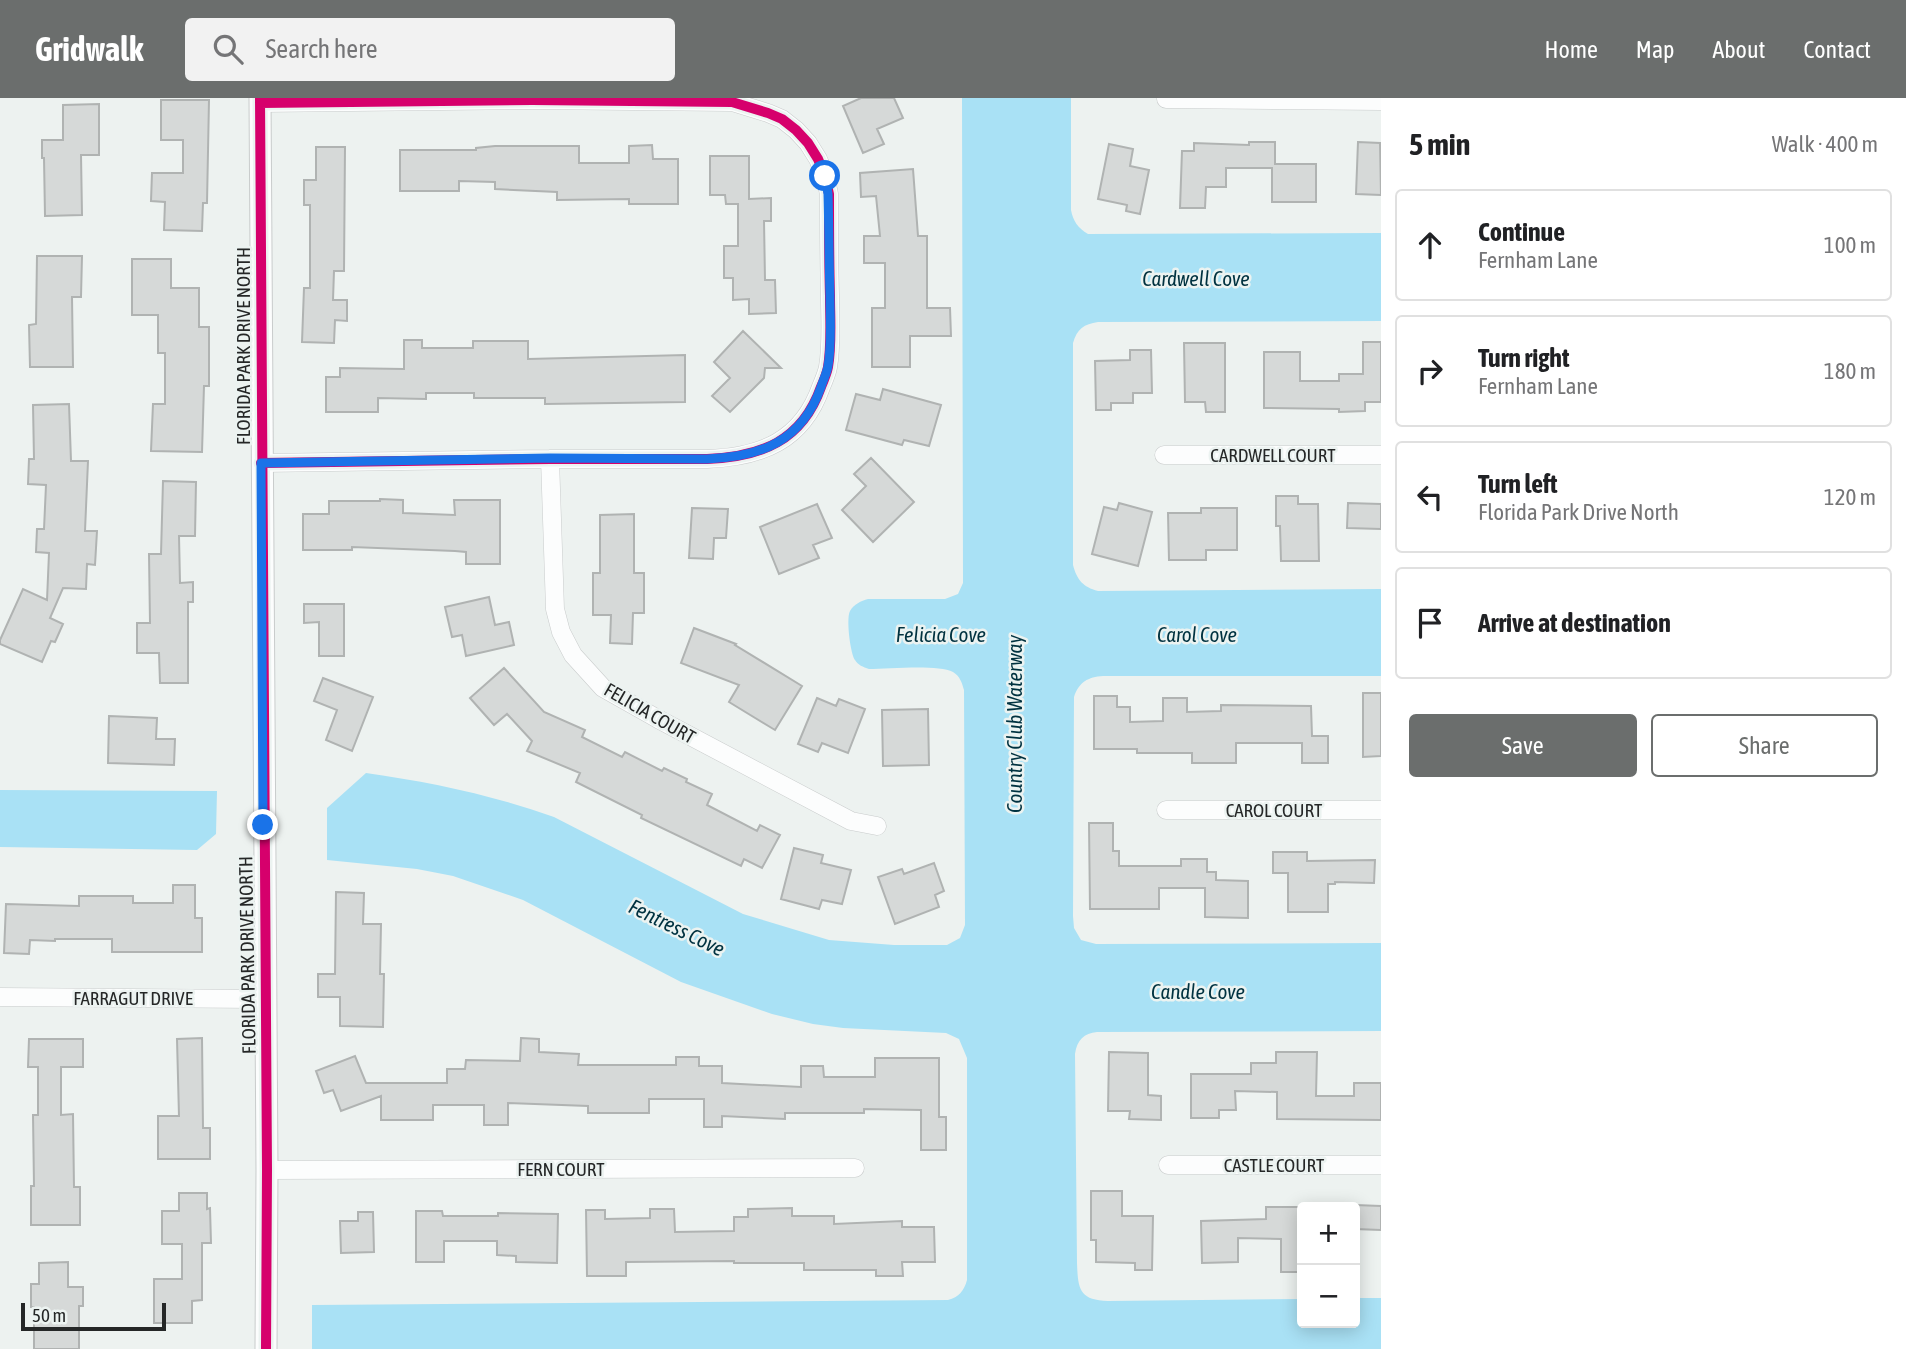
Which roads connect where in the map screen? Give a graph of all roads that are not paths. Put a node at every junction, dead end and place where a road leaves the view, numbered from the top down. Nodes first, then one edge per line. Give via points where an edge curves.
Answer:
1 (532, 99) edge
2 (1166, 99) edge
3 (260, 101) edge
4 (1381, 101) edge
5 (1381, 454) edge
6 (1164, 455) dead end
7 (550, 458) junction
8 (261, 463) junction
9 (1166, 810) dead end
10 (1381, 810) edge
11 (877, 826) dead end
12 (0, 997) edge
13 (265, 999) junction
14 (1168, 1165) dead end
15 (1381, 1165) edge
16 (855, 1168) dead end
17 (267, 1170) junction
18 (266, 1349) edge

1 - 3 street
1 - 7 street via 732,102 754,108 782,119 808,143 828,194 828,367 816,403 800,424 770,447 731,458
2 - 4 street
3 - 8 street, FLORIDA PARK DRIVE NORTH
5 - 6 street, CARDWELL COURT
7 - 8 street
7 - 11 street, FELICIA COURT via 555,610 561,632 584,669 603,688 658,719 851,821
8 - 13 street, FLORIDA PARK DRIVE NORTH
9 - 10 street, CAROL COURT
12 - 13 street, FARRAGUT DRIVE
13 - 17 street, FLORIDA PARK DRIVE NORTH
14 - 15 street, CASTLE COURT
16 - 17 street, FERN COURT
17 - 18 street, FLORIDA PARK DRIVE NORTH

